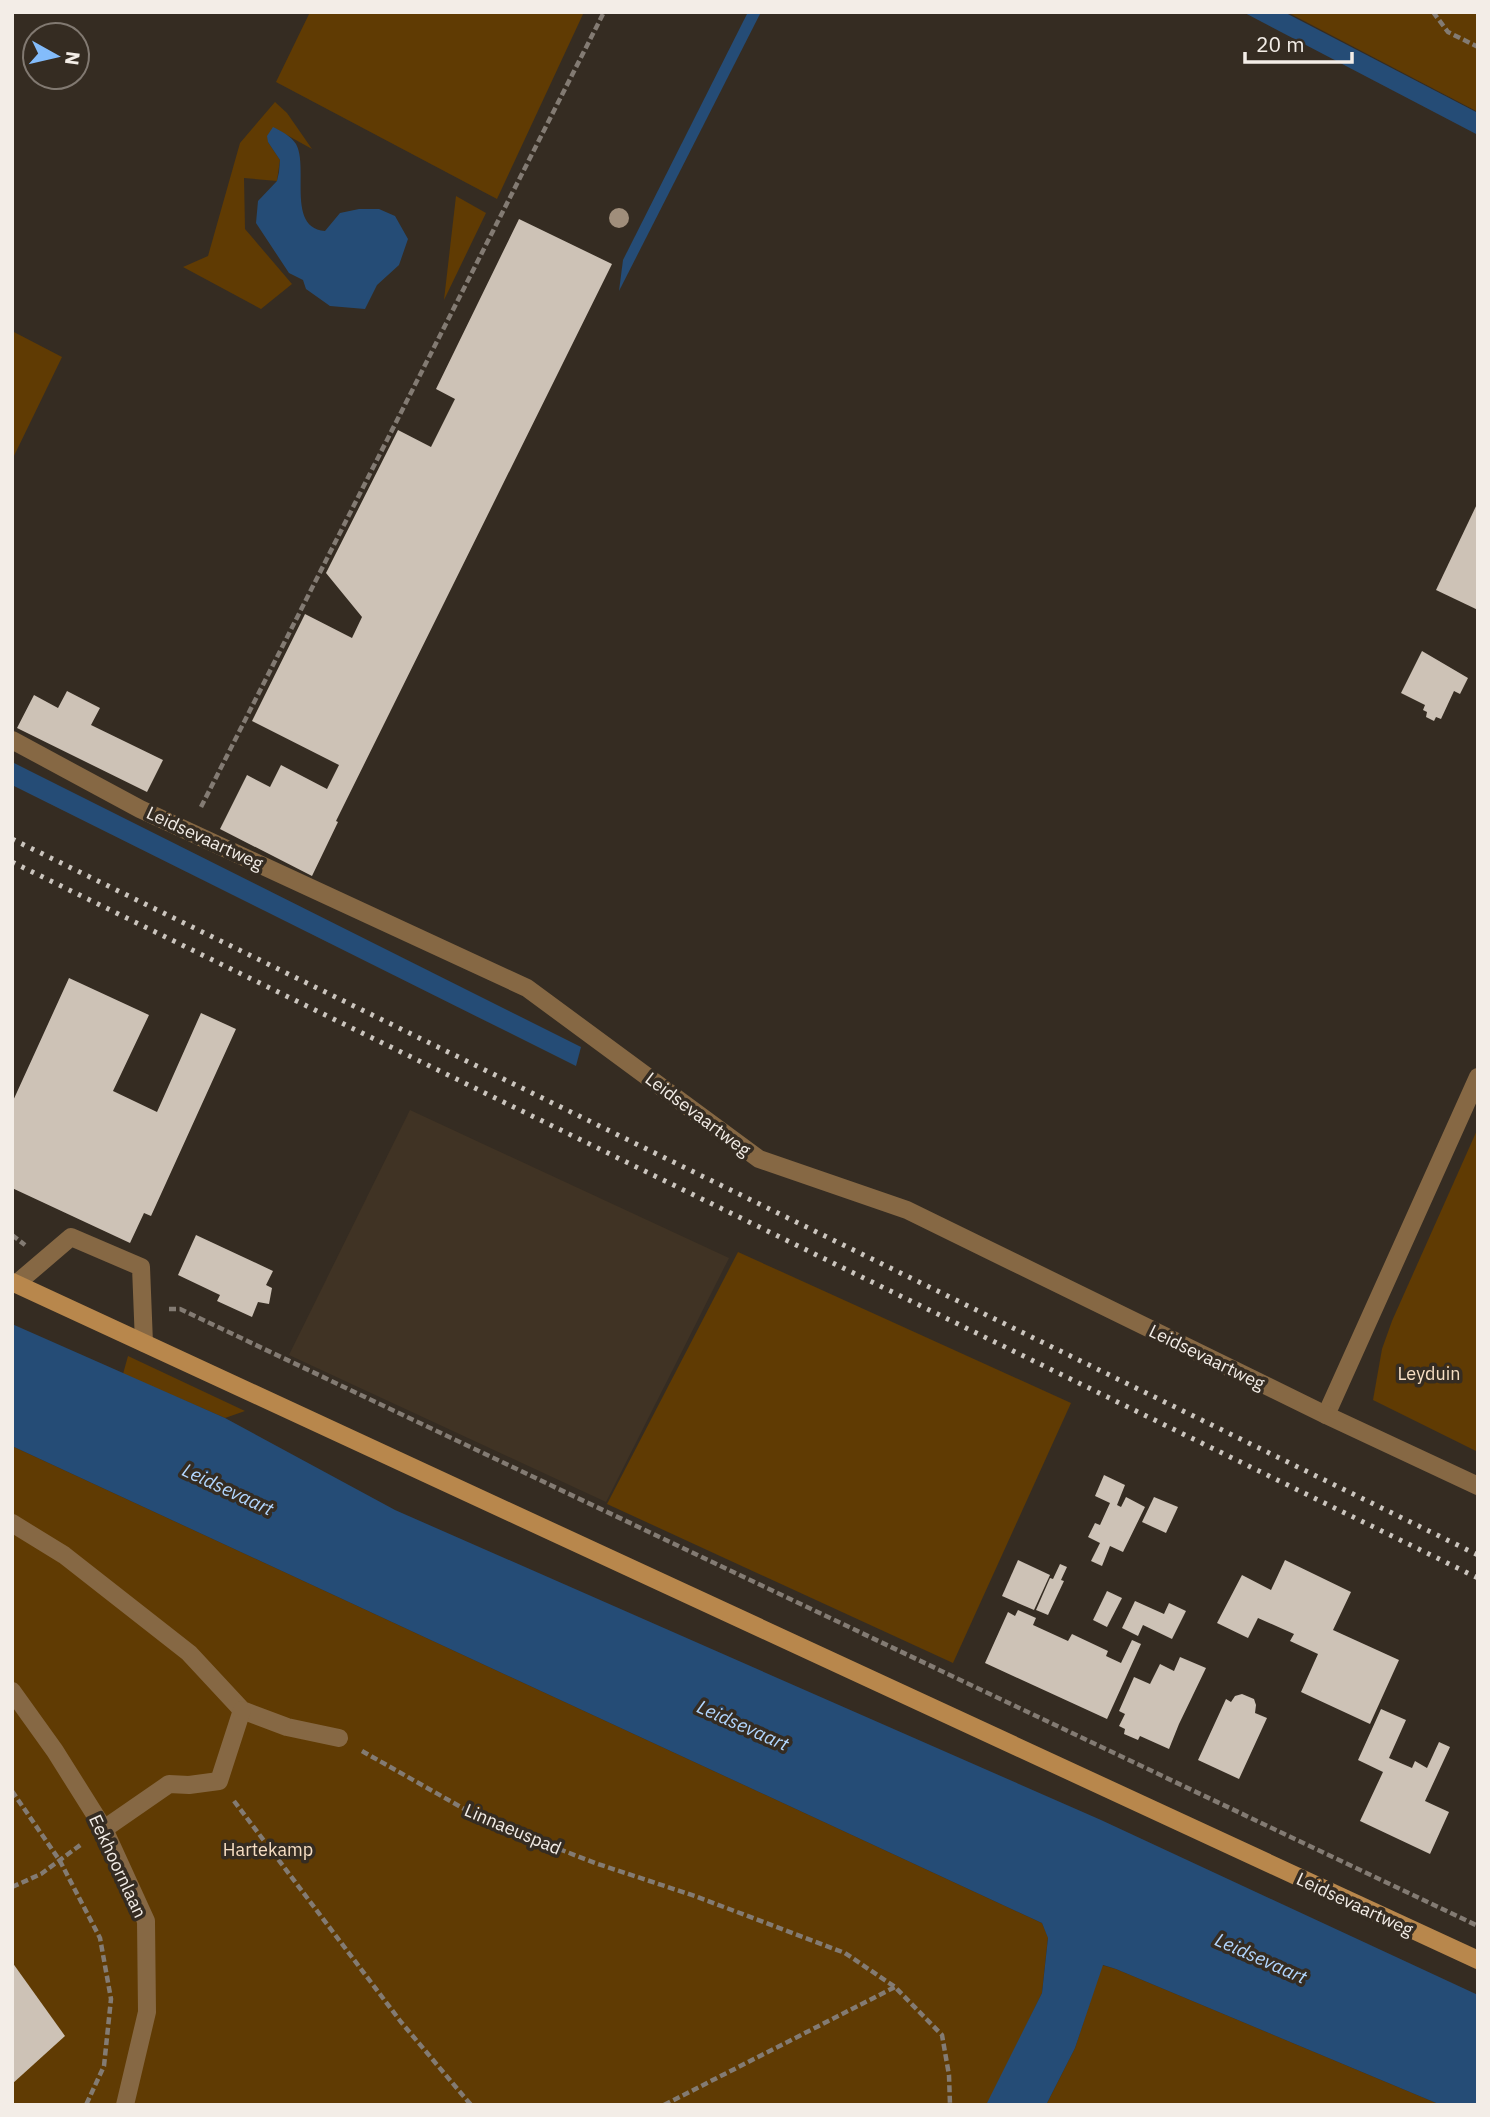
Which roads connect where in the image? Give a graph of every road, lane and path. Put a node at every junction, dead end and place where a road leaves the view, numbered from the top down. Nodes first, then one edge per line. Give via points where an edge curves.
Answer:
1 (604, 12) edge
2 (1433, 12) edge
3 (1478, 47) edge
4 (12, 740) edge
5 (189, 831) junction
6 (1478, 1077) edge
7 (12, 1236) edge
8 (42, 1261) junction
9 (14, 1283) edge
10 (143, 1306) junction
11 (144, 1343) junction
12 (1326, 1415) junction
13 (1478, 1486) edge
14 (12, 1523) edge
15 (12, 1691) edge
16 (242, 1710) junction
17 (340, 1738) joint
18 (219, 1781) junction
19 (12, 1791) edge
20 (104, 1829) junction
21 (60, 1861) junction
22 (12, 1886) edge
23 (1478, 1926) edge
24 (1478, 1960) edge
25 (895, 1987) junction
26 (86, 2105) edge
27 (125, 2105) edge
28 (471, 2105) edge
29 (664, 2105) edge
30 (950, 2105) edge

1 - 5 path
2 - 3 path via 1448,32
4 - 5 street, Leidsevaartweg
5 - 12 street, Leidsevaartweg via 527,988 759,1159 907,1210
6 - 12 street
7 - 8 path
8 - 9 street
8 - 10 street via 71,1237 141,1267
9 - 11 street, Leidsevaartweg
10 - 11 street
10 - 23 path, Leidsevaartweg via 180,1309
11 - 24 street, Leidsevaartweg
12 - 13 street, Leidsevaartweg
14 - 16 street via 64,1555 189,1653
15 - 20 street, Eekhoornlaan
16 - 17 street via 287,1727
16 - 18 street
17 - 25 path, Linnaeuspad via 482,1819 845,1953
18 - 20 street via 169,1783
18 - 28 path via 401,2022
19 - 21 path
20 - 21 path
20 - 27 street, Eekhoornlaan via 146,1921 147,2012
21 - 22 path
21 - 26 path via 100,1937 111,1999 104,2066
25 - 29 path
25 - 30 path, Linnaeuspad via 942,2035

